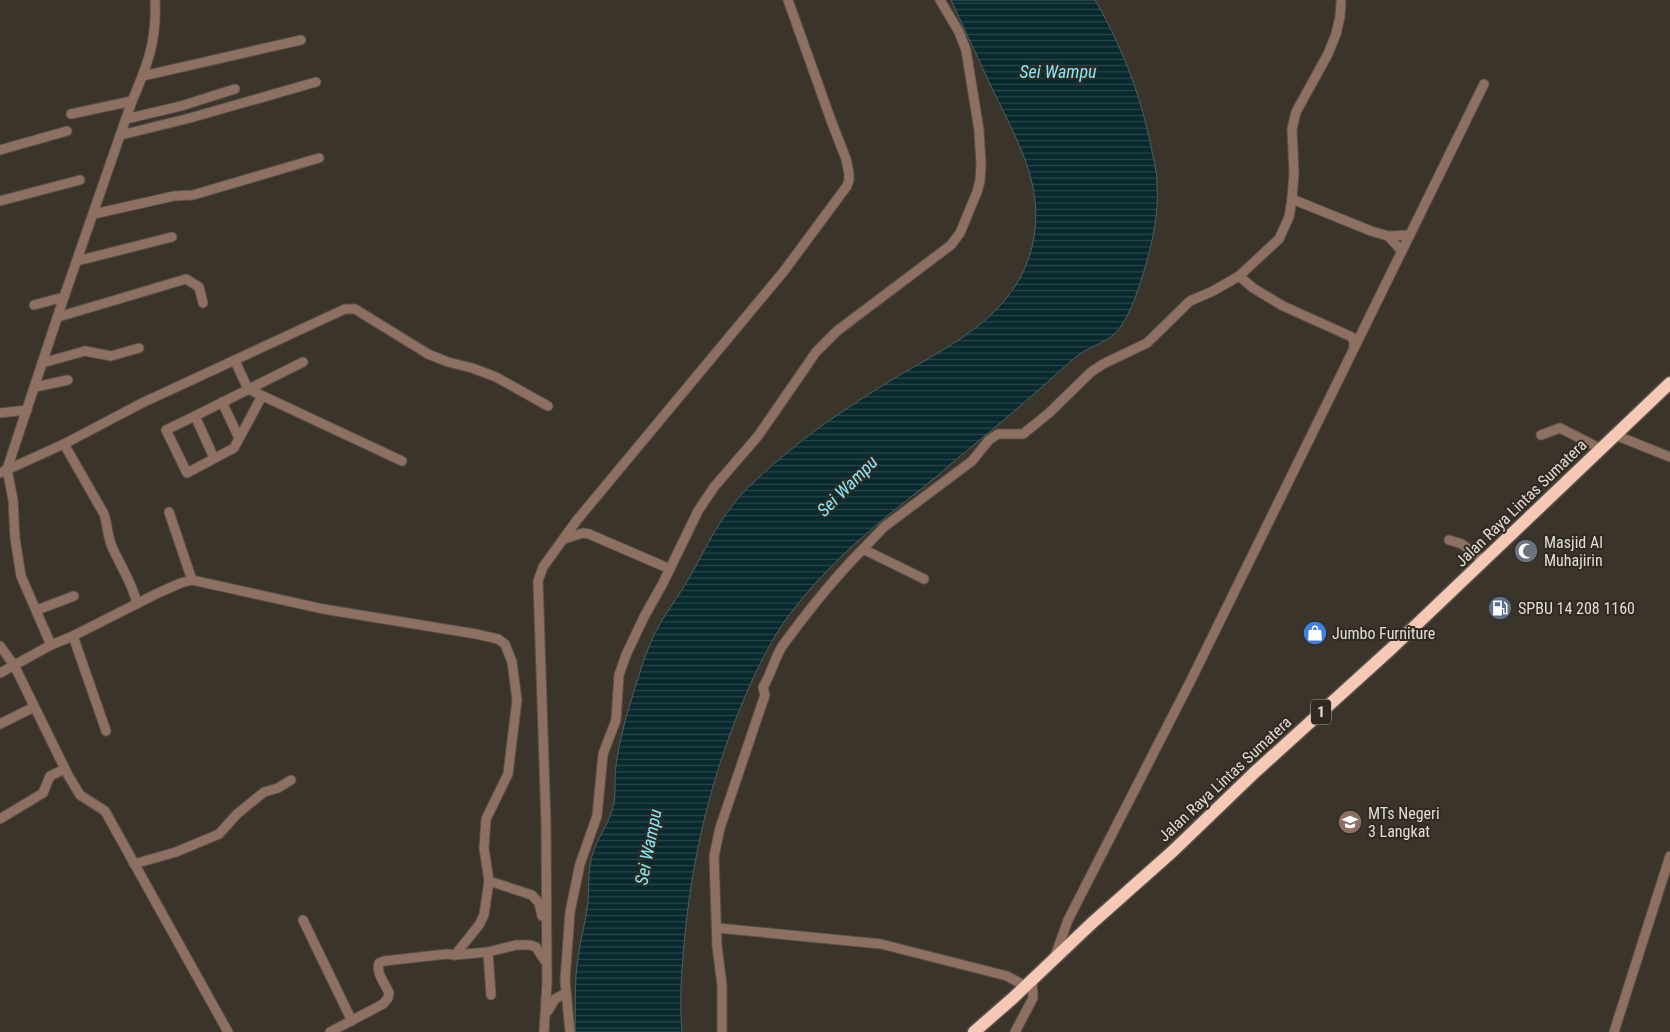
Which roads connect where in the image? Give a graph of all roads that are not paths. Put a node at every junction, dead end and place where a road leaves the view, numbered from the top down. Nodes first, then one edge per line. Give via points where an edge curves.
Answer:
1 (155, 0) edge
2 (788, 0) edge
3 (940, 0) edge
4 (1341, 2) dead end
5 (301, 40) dead end
6 (143, 76) junction
7 (316, 82) dead end
8 (1484, 84) dead end
9 (235, 89) dead end
10 (132, 101) junction
11 (71, 114) dead end
12 (126, 119) junction
13 (67, 131) dead end
14 (121, 134) junction
15 (0, 150) edge
16 (319, 158) dead end
17 (80, 180) dead end
18 (1292, 198) junction
19 (0, 201) edge
20 (94, 214) junction
21 (1410, 235) junction
22 (1388, 236) junction
23 (172, 237) dead end
24 (1402, 251) junction
25 (77, 261) junction
26 (1239, 276) junction
27 (64, 297) junction
28 (203, 303) dead end
29 (34, 304) dead end
30 (58, 317) junction
31 (139, 348) dead end
32 (1353, 350) junction
33 (234, 361) junction
34 (303, 362) dead end
35 (42, 363) junction
36 (68, 380) dead end
37 (1667, 385) edge
38 (35, 387) junction
39 (248, 389) junction
40 (262, 396) junction
41 (222, 402) junction
42 (548, 406) dead end
43 (27, 410) junction
44 (0, 413) edge
45 (195, 416) junction
46 (1541, 435) dead end
47 (1615, 435) junction
48 (239, 438) junction
49 (64, 444) junction
50 (1601, 449) junction
51 (1670, 457) edge
52 (214, 458) junction
53 (402, 461) dead end
54 (4, 471) edge
55 (169, 512) dead end
56 (564, 539) junction
57 (1449, 540) dead end
58 (863, 549) junction
59 (1484, 561) junction
60 (670, 569) junction
61 (924, 579) dead end
62 (192, 580) junction
63 (74, 596) dead end
64 (137, 604) junction
65 (37, 610) junction
66 (73, 636) junction
67 (50, 645) junction
68 (0, 646) edge
69 (14, 665) junction
70 (0, 673) edge
71 (34, 707) junction
72 (0, 724) edge
73 (106, 731) dead end
74 (65, 768) junction
75 (291, 780) dead end
76 (0, 819) edge
77 (1670, 856) edge
78 (134, 864) junction
79 (490, 881) junction
80 (303, 920) dead end
81 (717, 928) junction
82 (546, 931) junction
83 (488, 952) junction
84 (455, 954) junction
85 (1054, 959) junction
86 (546, 962) junction
87 (1029, 982) junction
88 (566, 993) junction
89 (492, 995) dead end
90 (545, 1018) junction
91 (352, 1021) junction
92 (228, 1032) edge
93 (330, 1032) edge
94 (544, 1032) edge
95 (570, 1032) edge
96 (722, 1032) edge
97 (974, 1032) edge
98 (1015, 1032) edge
99 (1614, 1032) edge

1 - 6 street via 155,38
2 - 56 street via 846,159 849,180 784,270
3 - 60 street via 966,50 979,130 980,181 960,233 951,245 843,327 816,352 758,436 698,511
4 - 18 street via 1336,34 1328,54 1296,112 1292,129
5 - 6 street
6 - 10 street
7 - 14 street
8 - 21 street
9 - 12 street
10 - 11 street
10 - 12 street
12 - 14 street
13 - 15 street
14 - 20 street
16 - 20 street via 194,195 174,196
17 - 19 street
18 - 22 street
18 - 26 street via 1289,217 1279,239
20 - 25 street
21 - 22 street
21 - 24 street
22 - 24 street
23 - 25 street
24 - 32 street
25 - 27 street
26 - 32 street via 1283,306 1352,337
26 - 58 street via 1190,302 1147,343 1090,372 1049,413 1022,434 998,434 989,440 972,461 884,528
27 - 29 street
27 - 30 street
28 - 30 street via 199,287 186,279
30 - 35 street
31 - 35 street via 111,356 85,351
32 - 85 street via 1192,678 1068,920
33 - 39 street
33 - 42 street via 339,311 354,309 428,354 496,377
33 - 49 street via 142,403
34 - 39 street
35 - 38 street
36 - 38 street
37 - 47 highway, Jalan Raya Lintas Sumatera / 1
38 - 43 street
39 - 40 street
39 - 41 street
40 - 48 street
40 - 53 street
41 - 45 street
41 - 48 street
43 - 44 street
43 - 54 street
45 - 52 street
45 - 52 street via 166,430 187,473
46 - 50 street via 1560,428
47 - 50 highway, Jalan Raya Lintas Sumatera / 1
47 - 51 street
48 - 52 street via 234,448
49 - 54 street
49 - 64 street via 104,514 108,536
50 - 59 highway, Jalan Raya Lintas Sumatera / 1
54 - 65 street via 13,500 21,576
55 - 62 street
56 - 60 street via 589,534
56 - 82 street via 543,567 537,587 545,774
57 - 59 street via 1462,544
58 - 61 street
58 - 81 street via 821,595 782,646 764,687 765,695 720,828 714,856
59 - 85 highway, Jalan Raya Lintas Sumatera / 1
60 - 88 street via 644,617 619,675 616,720 603,754 597,816 580,864 570,912
62 - 64 street
62 - 79 street via 323,609 476,634 504,644 512,662 517,700 508,774 488,811 485,827 484,848
63 - 65 street
64 - 66 street
65 - 67 street
66 - 67 street
66 - 73 street
67 - 69 street
68 - 69 street
69 - 70 street
69 - 71 street
71 - 72 street
71 - 74 street
74 - 76 street via 50,776 43,793
74 - 78 street via 82,798 105,811
75 - 78 street via 264,792 219,834 176,852
77 - 99 street
78 - 92 street
79 - 82 street via 532,894 539,903
79 - 84 street via 482,920
80 - 91 street
81 - 87 street via 881,944
81 - 96 street
82 - 86 street
83 - 84 street
83 - 86 street via 530,945 536,947
83 - 89 street
84 - 91 street via 379,963 388,998
85 - 87 highway, Jalan Raya Lintas Sumatera / 1
86 - 90 street
87 - 97 highway, Jalan Raya Lintas Sumatera / 1
87 - 98 street via 1033,998
88 - 90 street via 555,999
88 - 95 street
90 - 94 street
91 - 93 street

